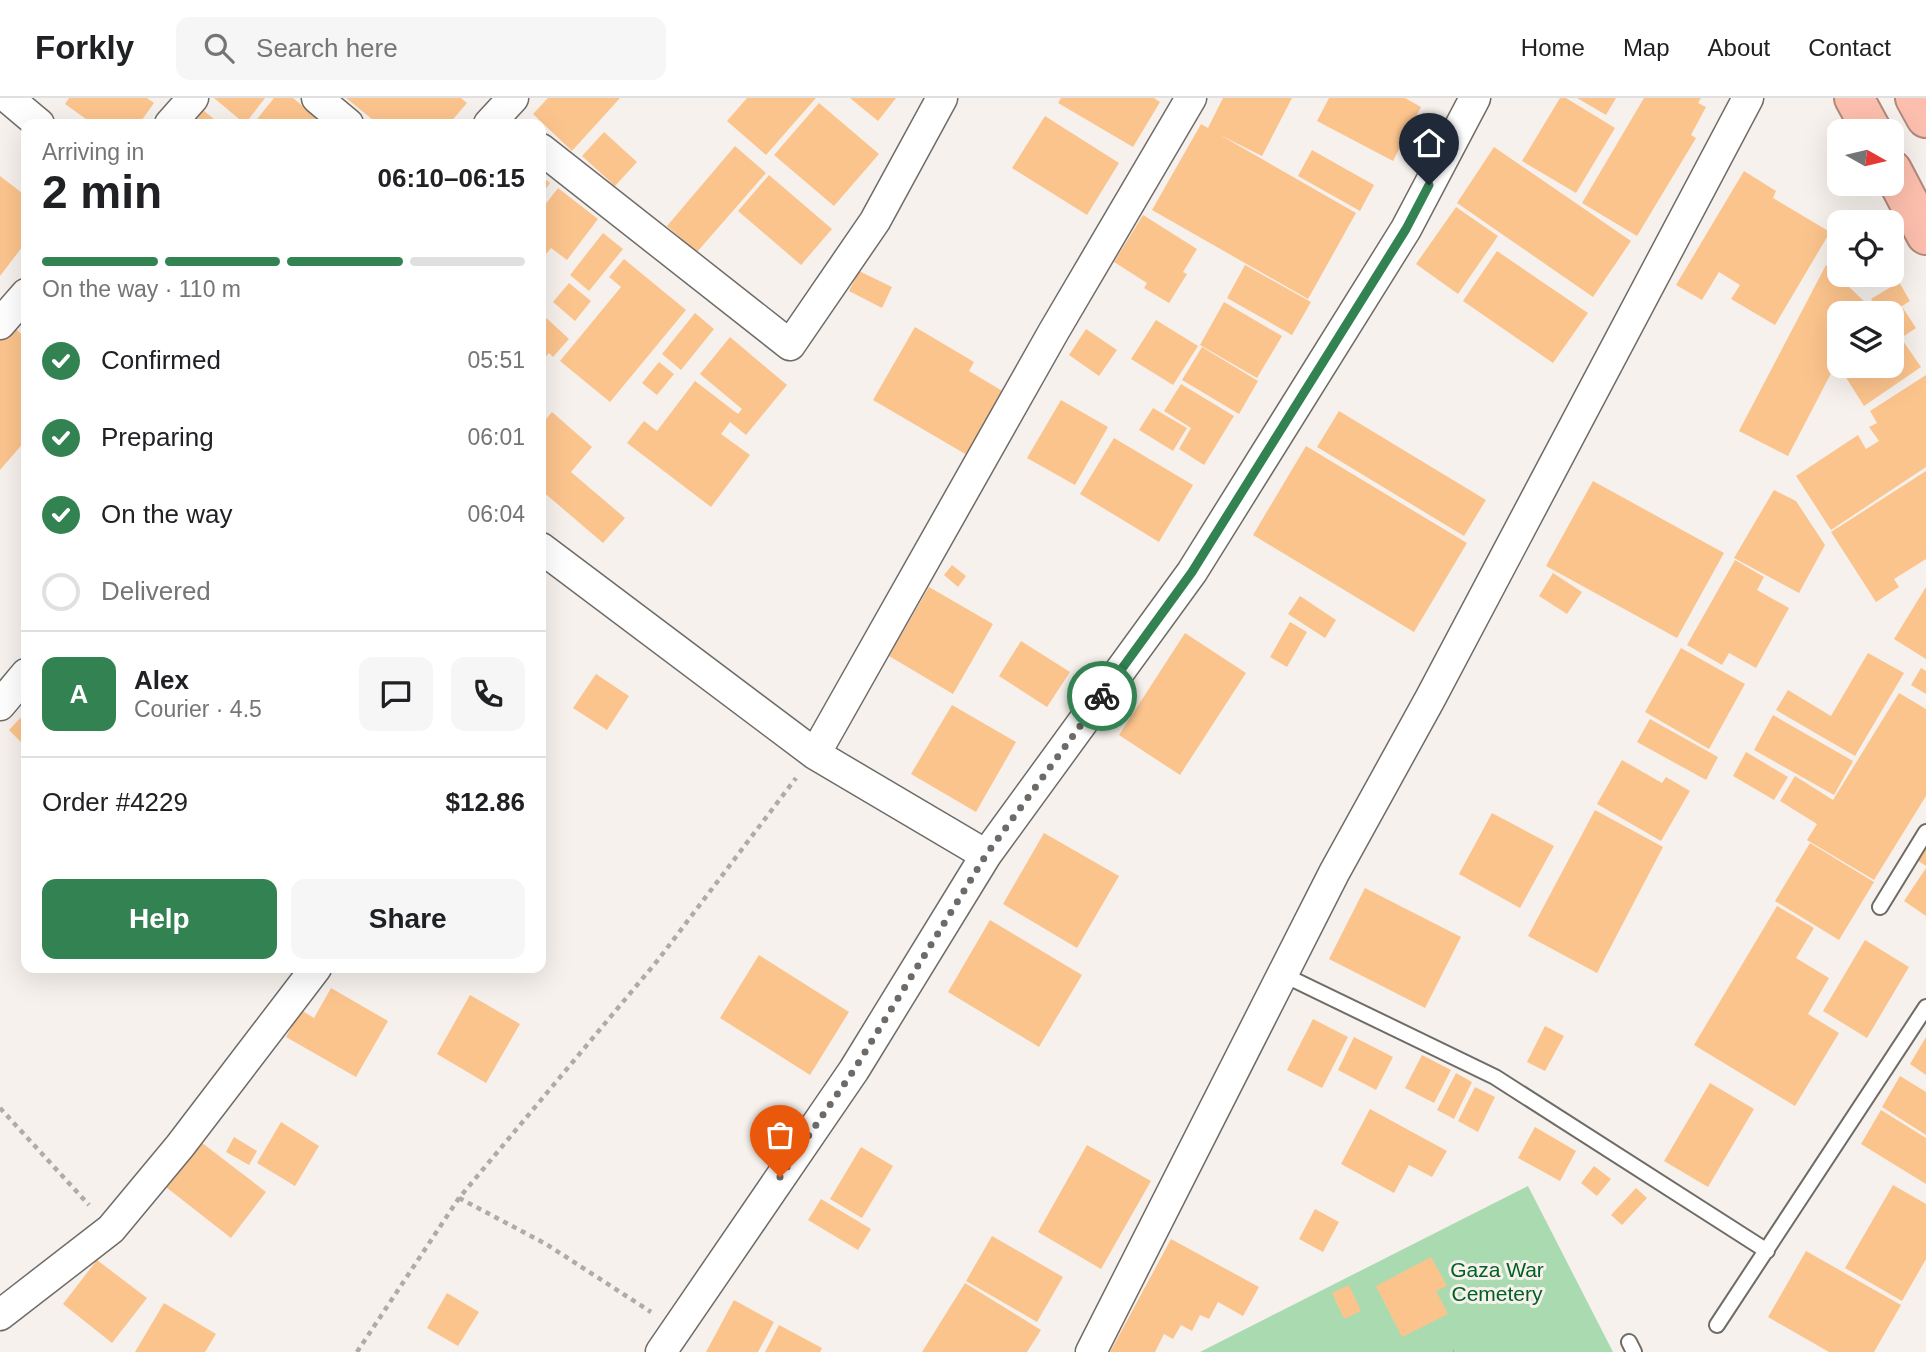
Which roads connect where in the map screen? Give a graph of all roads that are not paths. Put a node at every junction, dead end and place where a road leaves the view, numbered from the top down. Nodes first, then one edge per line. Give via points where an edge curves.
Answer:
1 (8, 98) edge
2 (193, 98) edge
3 (317, 98) edge
4 (942, 98) edge
5 (1191, 98) edge
6 (1475, 98) edge
7 (1748, 98) edge
8 (1854, 98) edge
9 (1915, 98) edge
10 (1926, 118) edge
11 (34, 119) edge
12 (174, 119) edge
13 (342, 119) edge
14 (1865, 119) edge
15 (546, 153) edge
16 (1904, 193) edge
17 (1926, 235) edge
18 (21, 299) edge
19 (0, 324) edge
20 (546, 552) edge
21 (21, 680) edge
22 (0, 705) edge
23 (815, 754) junction
24 (1926, 832) edge
25 (986, 855) junction
26 (1880, 907) dead end
27 (312, 973) edge
28 (1282, 974) junction
29 (1926, 1007) edge
30 (1767, 1251) junction
31 (0, 1315) edge
32 (1717, 1325) dead end
33 (668, 1340) edge
34 (1091, 1352) edge

1 - 11 street
2 - 12 street
3 - 13 street
4 - 15 street via 875,221 790,345
5 - 23 street
6 - 25 street via 1406,229 1192,572
7 - 28 street
8 - 14 highway
9 - 10 highway
16 - 17 highway
18 - 19 street
20 - 23 street
21 - 22 street
23 - 25 street
24 - 26 lane
25 - 33 street via 854,1070
27 - 31 street via 111,1229
28 - 30 lane via 1495,1077
28 - 34 street
29 - 30 lane
30 - 32 lane

